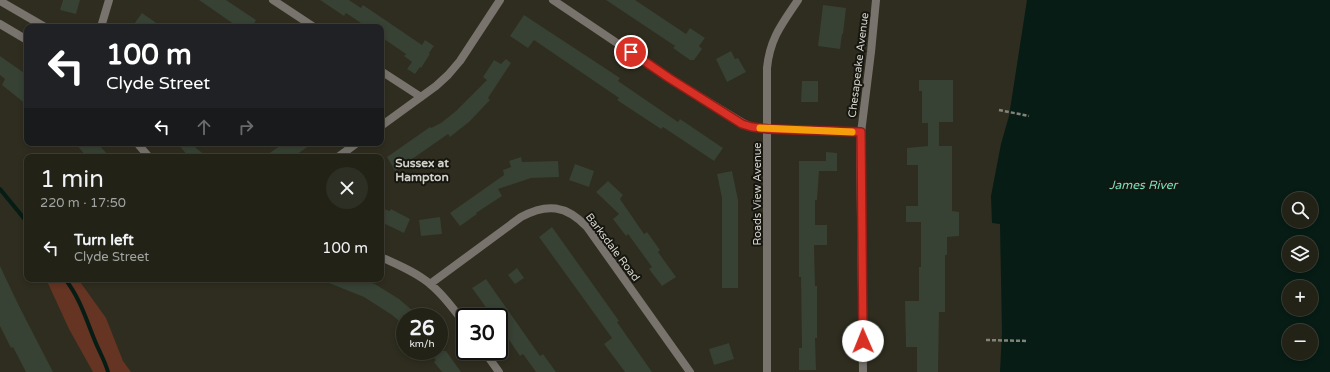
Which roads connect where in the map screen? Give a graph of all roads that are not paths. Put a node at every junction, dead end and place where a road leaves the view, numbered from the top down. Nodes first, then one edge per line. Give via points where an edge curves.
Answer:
1 (109, 0) edge
2 (273, 0) edge
3 (500, 0) edge
4 (553, 0) edge
5 (798, 0) edge
6 (876, 0) edge
7 (0, 1) edge
8 (0, 24) edge
9 (40, 24) edge
10 (102, 24) edge
11 (309, 24) edge
12 (24, 38) edge
13 (384, 73) edge
14 (421, 97) junction
15 (384, 124) edge
16 (768, 129) junction
17 (861, 132) junction
18 (140, 146) edge
19 (353, 146) edge
20 (146, 154) edge
21 (342, 154) edge
22 (384, 258) edge
23 (430, 284) junction
24 (456, 313) edge
25 (490, 360) edge
26 (499, 372) edge
27 (690, 372) edge
28 (768, 372) edge
29 (863, 372) edge

1 - 10 street
2 - 11 street
3 - 14 street via 460,61 448,75
4 - 16 street via 736,120 752,127
5 - 16 street, Roads View Avenue via 777,31 768,55
6 - 17 street, Chesapeake Avenue
7 - 9 street
8 - 12 street
13 - 14 street
14 - 15 street
16 - 17 street
16 - 28 street, Roads View Avenue
17 - 29 street, Chesapeake Avenue
18 - 20 street
19 - 21 street
22 - 23 street
23 - 24 street
23 - 27 street, Barksdale Road via 532,211 544,208 564,210 573,214 587,227
25 - 26 street

